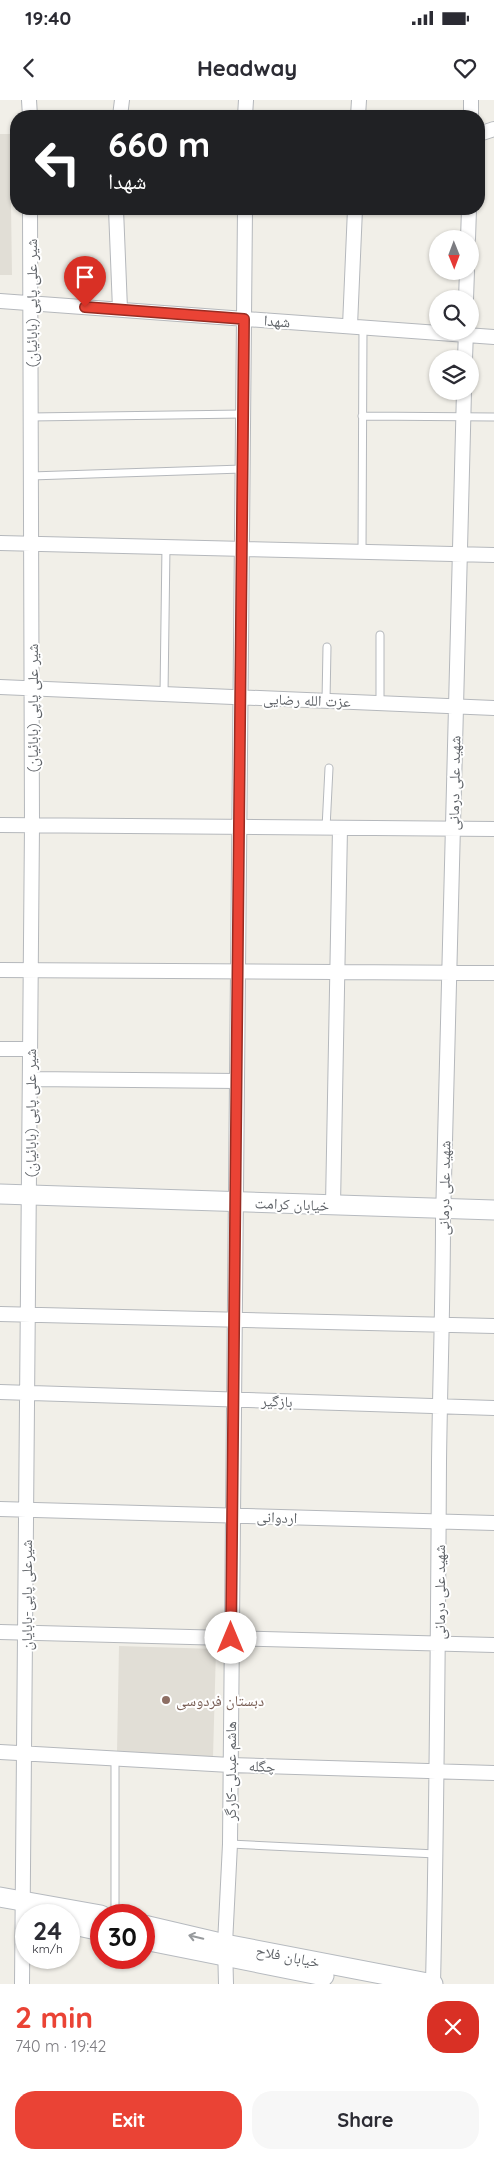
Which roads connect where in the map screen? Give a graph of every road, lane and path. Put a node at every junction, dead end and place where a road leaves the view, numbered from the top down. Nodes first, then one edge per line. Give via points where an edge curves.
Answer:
1 (30, 215) edge
2 (116, 215) edge
3 (243, 215) edge
4 (355, 215) edge
5 (469, 215) edge
6 (468, 230) edge
7 (0, 301) edge
8 (31, 303) junction
9 (120, 309) junction
10 (244, 319) junction
11 (357, 327) junction
12 (429, 331) edge
13 (479, 335) edge
14 (494, 337) edge
15 (464, 400) edge
16 (243, 414) junction
17 (362, 416) junction
18 (463, 416) junction
19 (31, 417) junction
20 (494, 417) edge
21 (242, 469) junction
22 (32, 476) junction
23 (0, 543) edge
24 (32, 544) junction
25 (166, 546) junction
26 (242, 548) junction
27 (362, 552) junction
28 (460, 554) junction
29 (494, 555) edge
30 (380, 635) dead end
31 (327, 647) dead end
32 (0, 687) edge
33 (32, 689) junction
34 (164, 694) junction
35 (240, 697) junction
36 (326, 701) junction
37 (380, 703) junction
38 (456, 706) junction
39 (494, 708) edge
40 (329, 768) dead end
41 (0, 824) edge
42 (32, 825) junction
43 (239, 827) junction
44 (333, 828) junction
45 (453, 829) junction
46 (494, 829) edge
47 (0, 970) edge
48 (31, 970) junction
49 (238, 972) junction
50 (337, 972) junction
51 (449, 973) junction
52 (494, 973) edge
53 (0, 1049) edge
54 (30, 1049) junction
55 (30, 1079) junction
56 (236, 1081) junction
57 (0, 1194) edge
58 (29, 1201) junction
59 (0, 1205) edge
60 (334, 1205) junction
61 (235, 1207) junction
62 (494, 1210) edge
63 (443, 1214) junction
64 (494, 1221) edge
65 (0, 1314) edge
66 (28, 1315) junction
67 (234, 1320) junction
68 (443, 1325) junction
69 (494, 1326) edge
70 (0, 1392) edge
71 (27, 1393) junction
72 (233, 1400) junction
73 (440, 1407) junction
74 (494, 1408) edge
75 (0, 1509) edge
76 (26, 1510) junction
77 (232, 1516) junction
78 (439, 1522) junction
79 (494, 1523) edge
80 (0, 1632) edge
81 (25, 1632) junction
82 (231, 1638) junction
83 (439, 1644) junction
84 (494, 1645) edge
85 (0, 1752) edge
86 (25, 1753) junction
87 (114, 1757) junction
88 (230, 1765) junction
89 (436, 1772) junction
90 (494, 1773) edge
91 (230, 1844) junction
92 (436, 1854) junction
93 (0, 1897) edge
94 (25, 1904) edge
95 (116, 1904) edge
96 (15, 1905) edge
97 (0, 1910) edge
98 (15, 1910) edge
99 (155, 1928) edge
100 (155, 1941) edge
101 (225, 1951) junction
102 (23, 1969) edge
103 (22, 1984) edge
104 (226, 1984) edge
105 (366, 1984) edge
106 (433, 1984) edge

1 - 8 street, شیر علی پاپی (بابائیان)
2 - 9 street
3 - 10 street, هاشم عبدلی-کارگر
4 - 11 street
5 - 6 street
7 - 8 street, شهدا
8 - 9 street, شهدا
8 - 19 street, شیر علی پاپی (بابائیان)
9 - 10 street, شهدا
10 - 11 street, شهدا
10 - 16 street, هاشم عبدلی-کارگر
11 - 12 street, شهدا
11 - 17 lane
13 - 14 street, شهدا
15 - 18 street, شهید علی درمانی
16 - 19 lane
16 - 21 street, هاشم عبدلی-کارگر
17 - 18 lane
17 - 27 lane
18 - 20 lane
18 - 28 street, شهید علی درمانی
19 - 22 street, شیر علی پاپی (بابائیان)
21 - 22 lane
21 - 26 street, هاشم عبدلی-کارگر
22 - 24 street, شیر علی پاپی (بابائیان)
23 - 24 street
24 - 25 street
24 - 33 street, شیر علی پاپی (بابائیان)
25 - 26 street
25 - 34 lane
26 - 27 street
26 - 35 street, هاشم عبدلی-کارگر
27 - 28 street
28 - 29 street
28 - 38 street, شهید علی درمانی
30 - 37 lane
31 - 36 lane
32 - 33 street, عزت الله رضایی
33 - 34 street, عزت الله رضایی
33 - 42 street, شیر علی پاپی (بابائیان)
34 - 35 street, عزت الله رضایی
35 - 36 street, عزت الله رضایی
35 - 43 street, هاشم عبدلی-کارگر
36 - 37 street, عزت الله رضایی
37 - 38 street, عزت الله رضایی
38 - 39 street, عزت الله رضایی
38 - 45 street, شهید علی درمانی
40 - 44 lane
41 - 42 street
42 - 43 street
42 - 48 street, شیر علی پاپی (بابائیان)
43 - 44 street
43 - 49 street, هاشم عبدلی-کارگر
44 - 45 street
44 - 50 street
45 - 46 street
45 - 51 street, شهید علی درمانی
47 - 48 street
48 - 49 street
48 - 54 street, شیر علی پاپی (بابائیان)
49 - 50 street
49 - 56 street, هاشم عبدلی-کارگر
50 - 51 street
50 - 60 street
51 - 52 street
51 - 63 street, شهید علی درمانی
53 - 54 street
54 - 55 street, شیر علی پاپی (بابائیان)
55 - 56 street
55 - 58 street, شیر علی پاپی (بابائیان)
56 - 61 street, هاشم عبدلی-کارگر
57 - 58 main road, خیابان کرامت
58 - 59 main road, خیابان کرامت
58 - 61 main road, خیابان کرامت
58 - 66 street, شیرعلی پاپی-بابایان
60 - 61 main road, خیابان کرامت
60 - 63 main road, خیابان کرامت
61 - 63 main road, خیابان کرامت
61 - 67 street, هاشم عبدلی-کارگر
62 - 63 main road, خیابان کرامت
63 - 64 main road, خیابان کرامت
63 - 68 street, شهید علی درمانی
65 - 66 street
66 - 67 street
66 - 71 street, شیرعلی پاپی-بابایان
67 - 68 street
67 - 72 street, هاشم عبدلی-کارگر
68 - 69 street
68 - 73 street, شهید علی درمانی
70 - 71 street, بازگیر
71 - 72 street, بازگیر
71 - 76 street, شیرعلی پاپی-بابایان
72 - 73 street, بازگیر
72 - 77 street, هاشم عبدلی-کارگر
73 - 74 street, بازگیر
73 - 78 street, شهید علی درمانی
75 - 76 street, اردوانی
76 - 77 street, اردوانی
76 - 81 street, شیرعلی پاپی-بابایان
77 - 78 street, اردوانی
77 - 82 street, هاشم عبدلی-کارگر
78 - 79 street, اردوانی
78 - 83 street, شهید علی درمانی
80 - 81 street
81 - 82 street
81 - 86 street, شیرعلی پاپی-بابایان
82 - 83 street
82 - 88 street, هاشم عبدلی-کارگر
83 - 84 street
83 - 89 street, شهید علی درمانی
85 - 86 street, چگله
86 - 87 street, چگله
86 - 94 street, شیرعلی پاپی-بابایان
87 - 88 street, چگله
87 - 95 lane
88 - 89 street, چگله
88 - 91 street, هاشم عبدلی-کارگر
89 - 90 street, چگله
89 - 92 street, شهید علی درمانی
91 - 92 lane
91 - 101 street, هاشم عبدلی-کارگر
92 - 106 street, شهید علی درمانی
93 - 96 main road
97 - 98 main road
101 -> 99 main road, خیابان فلاح
100 - 101 main road, خیابان فلاح
101 - 104 street, هاشم عبدلی-کارگر
101 - 105 main road, خیابان فلاح
101 - 106 main road, خیابان فلاح
102 - 103 street, شیرعلی پاپی-بابایان

